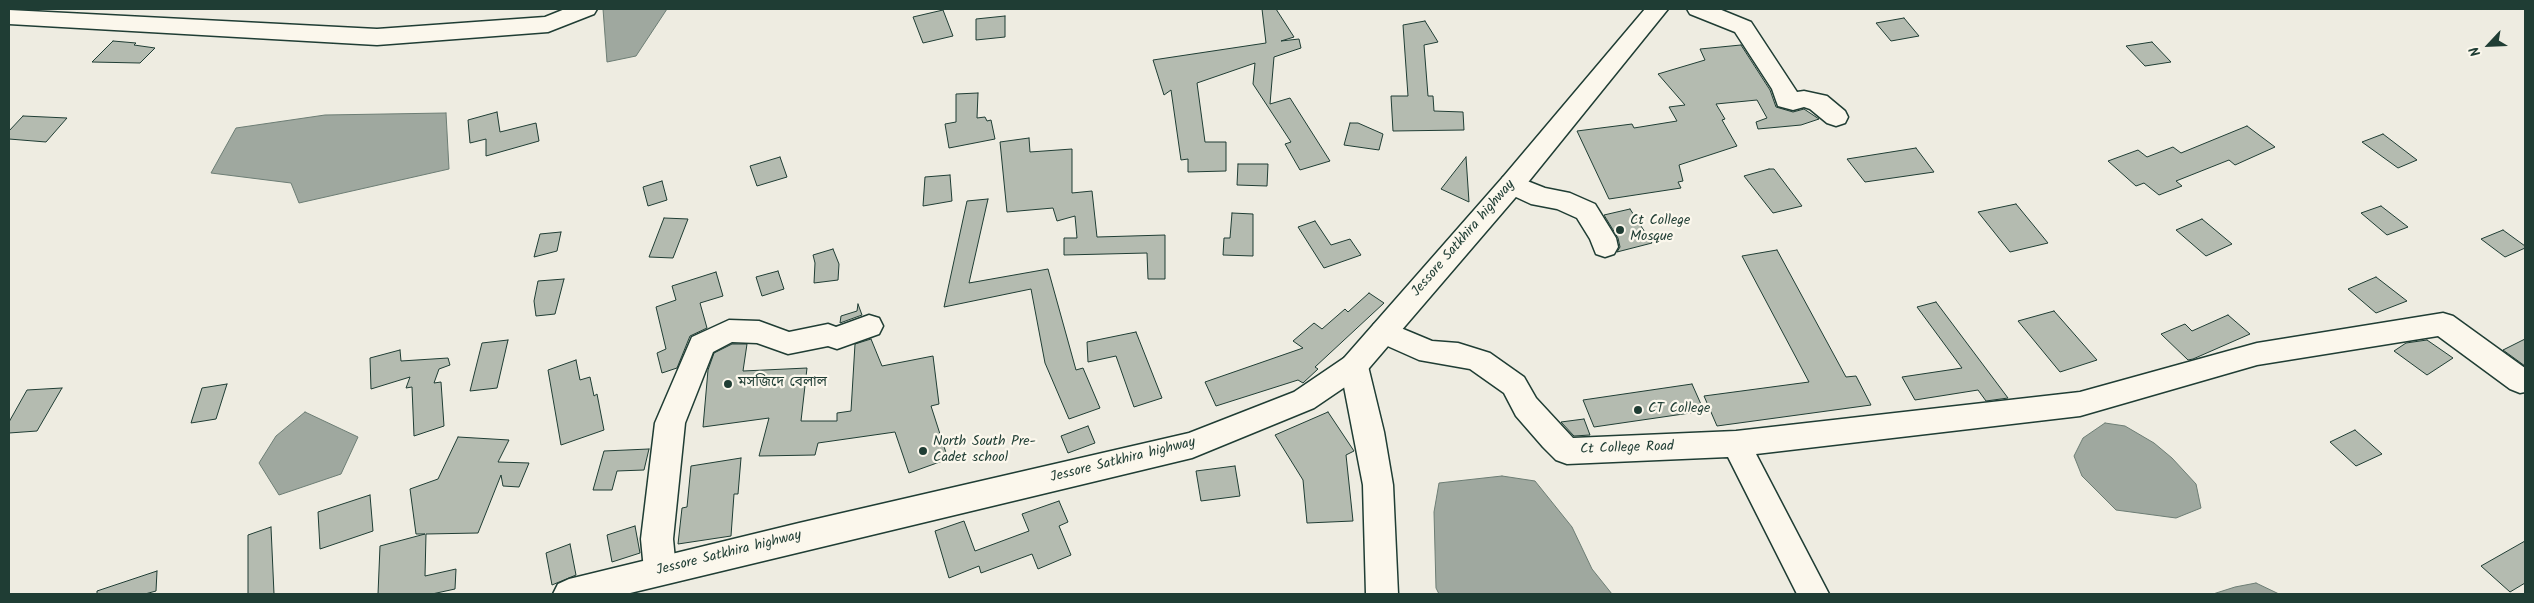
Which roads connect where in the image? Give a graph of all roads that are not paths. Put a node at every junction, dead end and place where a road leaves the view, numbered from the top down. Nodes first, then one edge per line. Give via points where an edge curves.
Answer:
1 (586, 9) edge
2 (1657, 9) edge
3 (1698, 9) edge
4 (9, 17) edge
5 (1836, 117) dead end
6 (1512, 184) junction
7 (1605, 246) dead end
8 (869, 326) dead end
9 (1384, 332) junction
10 (1354, 366) junction
11 (2525, 380) edge
12 (1736, 444) junction
13 (660, 570) junction
14 (569, 594) edge
15 (1382, 594) edge
16 (1813, 594) edge

1 - 4 main road via 548,24 377,37
2 - 6 main road, Jessore Satkhira highway
3 - 5 main road via 1743,27 1784,88 1788,100 1818,102
6 - 7 main road via 1540,197 1561,200 1586,211
6 - 9 main road, Jessore Satkhira highway
8 - 13 main road via 837,338 828,334 788,343 759,332 728,330 702,345 670,423 657,539
9 - 10 main road, Jessore Satkhira highway
9 - 12 main road, Ct College Road via 1429,352 1458,354 1480,361 1514,385 1526,407 1567,451
10 - 13 main road, Jessore Satkhira highway via 1304,400 1192,445
10 - 15 main road via 1378,485
11 - 12 main road, Ct College Road via 2520,381 2443,324 2257,354 2080,404
12 - 16 main road
13 - 14 main road, Jessore Satkhira highway

